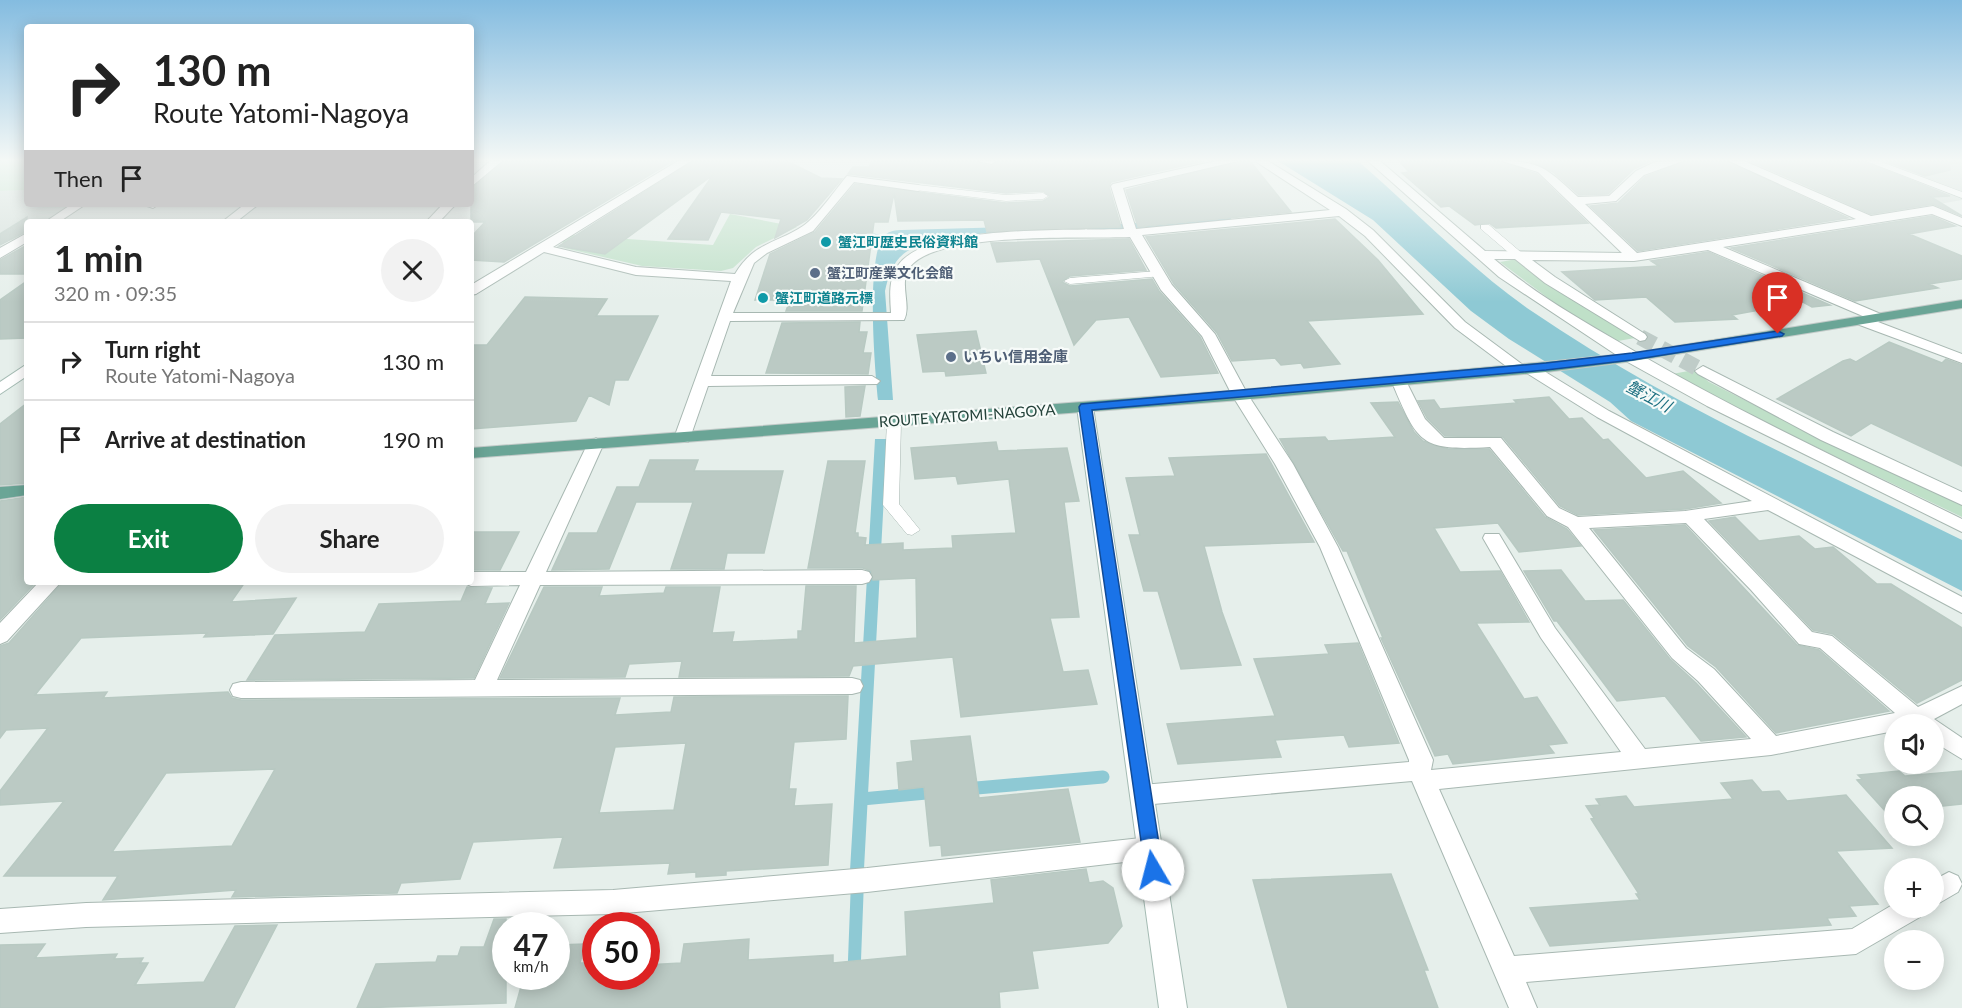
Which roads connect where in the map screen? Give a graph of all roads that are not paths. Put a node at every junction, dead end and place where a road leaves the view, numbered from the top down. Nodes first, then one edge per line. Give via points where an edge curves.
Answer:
1 (73, 208) edge
2 (247, 208) edge
3 (446, 208) edge
4 (609, 208) edge
5 (825, 208) edge
6 (1124, 208) edge
7 (1336, 208) edge
8 (1427, 208) edge
9 (1580, 208) edge
10 (1842, 208) edge
11 (1342, 212) junction
12 (56, 219) edge
13 (232, 219) edge
14 (435, 219) edge
15 (1869, 220) junction
16 (1962, 222) edge
17 (1485, 227) dead end
18 (1131, 230) junction
19 (24, 239) edge
20 (1709, 246) junction
21 (543, 248) junction
22 (0, 254) edge
23 (1480, 255) junction
24 (1519, 256) junction
25 (1634, 257) junction
26 (1158, 274) junction
27 (739, 278) junction
28 (1070, 281) dead end
29 (474, 289) edge
30 (1962, 304) edge
31 (724, 317) junction
32 (1878, 318) junction
33 (1862, 321) junction
34 (1640, 337) tunnel mouth
35 (1631, 357) junction
36 (1962, 359) edge
37 (1531, 368) junction
38 (24, 371) edge
39 (1703, 371) tunnel mouth
40 (1399, 380) junction
41 (701, 381) junction
42 (872, 381) dead end
43 (0, 389) edge
44 (1239, 395) junction
45 (1085, 407) junction
46 (894, 422) junction
47 (682, 438) junction
48 (596, 443) junction
49 (474, 453) edge
50 (24, 490) edge
51 (0, 493) edge
52 (1961, 498) edge
53 (1771, 504) junction
54 (1691, 517) junction
55 (1575, 523) junction
56 (1962, 525) edge
57 (912, 530) dead end
58 (1491, 538) dead end
59 (862, 577) dead end
60 (533, 578) junction
61 (474, 579) edge
62 (48, 585) edge
63 (1962, 606) edge
64 (0, 636) edge
65 (852, 686) dead end
66 (482, 688) junction
67 (241, 690) dead end
68 (1962, 694) edge
69 (1913, 714) edge
70 (1937, 714) edge
71 (1884, 730) edge
72 (1944, 737) edge
73 (1771, 746) junction
74 (1962, 750) edge
75 (1638, 758) junction
76 (1421, 776) junction
77 (1142, 795) junction
78 (1150, 848) junction
79 (1894, 918) edge
80 (0, 921) edge
81 (1505, 970) junction
82 (1173, 1008) edge
83 (1523, 1008) edge

1 - 12 street
2 - 13 street
3 - 14 street
4 - 21 street
5 - 27 street via 808,228 762,250 749,261
6 - 18 street
7 - 11 street
8 - 23 street
9 - 25 street
10 - 15 street
11 - 18 street
11 - 37 street via 1460,325
15 - 16 street via 1934,210
15 - 20 street
17 - 24 lane
18 - 26 street
18 - 31 street via 977,239 925,251 907,262 900,275 899,317
19 - 22 street
20 - 25 street
20 - 32 street
21 - 27 street via 636,271
21 - 29 street
23 - 24 street
23 - 35 street
24 - 25 street
24 - 34 street
26 - 28 lane
26 - 44 street via 1208,334
27 - 31 street
30 - 32 main road, ROUTE YATOMI-NAGOYA
31 - 41 street
32 - 33 main road, ROUTE YATOMI-NAGOYA
33 - 35 main road, ROUTE YATOMI-NAGOYA
33 - 36 street
35 - 37 main road, ROUTE YATOMI-NAGOYA
35 - 56 street via 1713,403
37 - 40 main road, ROUTE YATOMI-NAGOYA
37 - 53 street via 1603,414
38 - 43 street
39 - 52 street via 1827,436
40 - 44 main road, ROUTE YATOMI-NAGOYA
40 - 55 street via 1427,434 1446,444 1495,442 1553,512
41 - 42 street
41 - 47 street
44 - 45 main road, ROUTE YATOMI-NAGOYA
44 - 76 street via 1284,464 1329,546 1421,760
45 - 46 main road, ROUTE YATOMI-NAGOYA
45 - 77 street
46 - 47 main road, ROUTE YATOMI-NAGOYA
46 - 57 lane via 891,505
47 - 48 main road, ROUTE YATOMI-NAGOYA
48 - 49 main road, ROUTE YATOMI-NAGOYA
48 - 60 street
50 - 51 main road
53 - 54 street
53 - 63 street
54 - 55 street
54 - 69 street via 1806,639 1825,641
55 - 73 street via 1679,653 1706,675
58 - 75 street via 1548,633
59 - 60 street
60 - 61 street
60 - 66 street
62 - 64 street
65 - 66 street
66 - 67 street
68 - 70 street
71 - 73 street
72 - 74 street
73 - 75 street
75 - 76 street
76 - 77 street
76 - 81 street
77 - 78 street
78 - 80 street via 867,880 613,902 86,915
78 - 82 street
79 - 81 street via 1856,941
81 - 83 street

